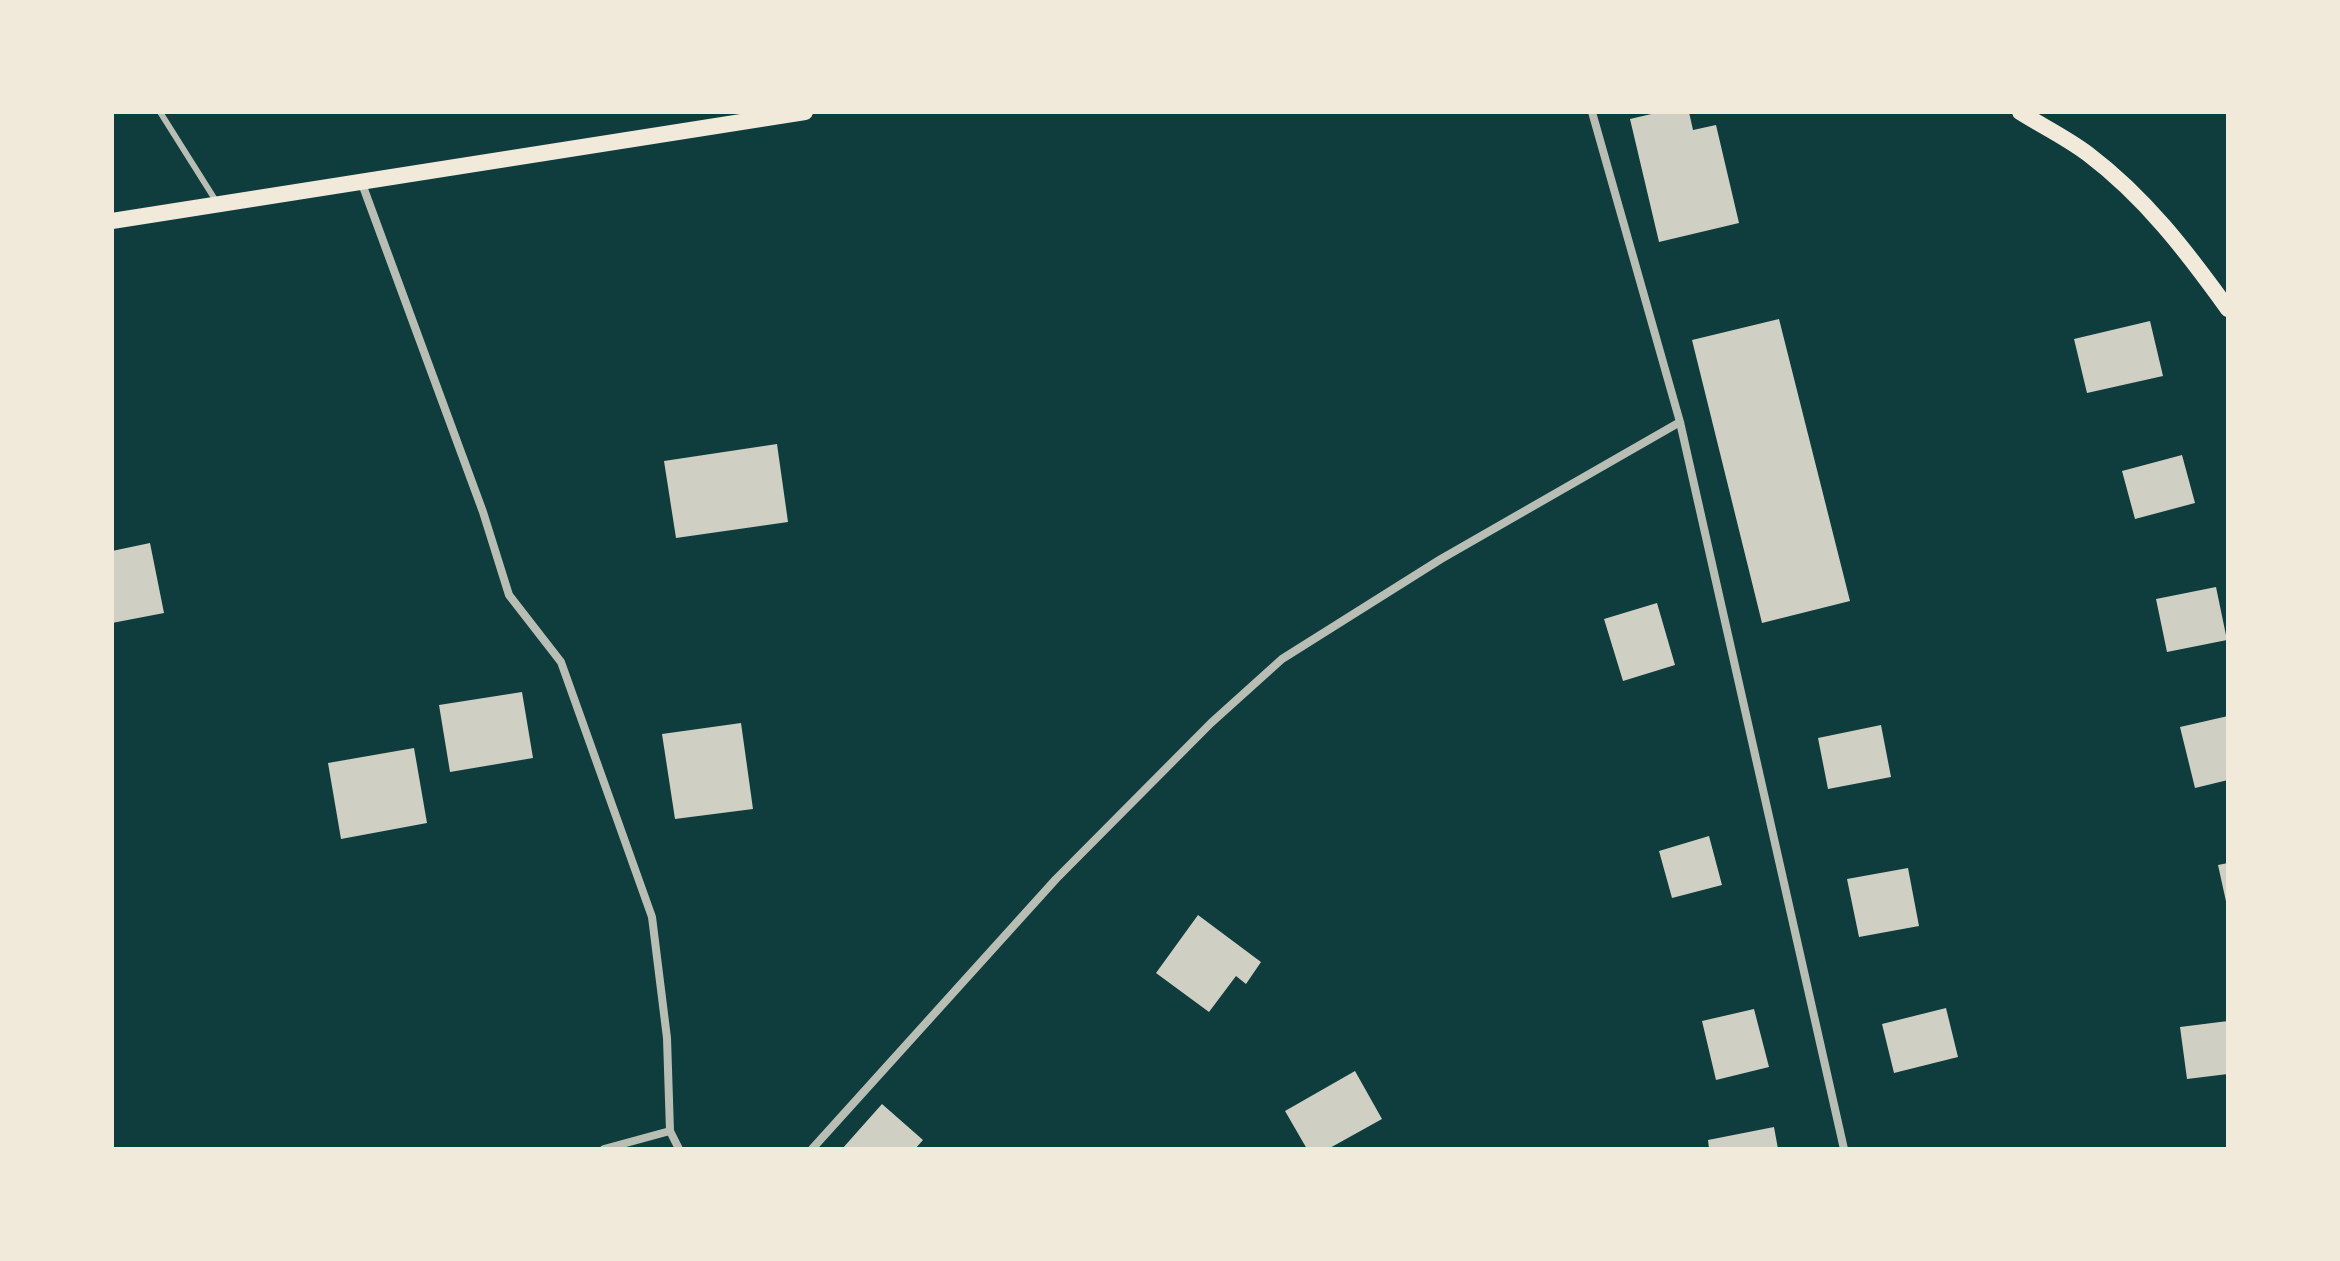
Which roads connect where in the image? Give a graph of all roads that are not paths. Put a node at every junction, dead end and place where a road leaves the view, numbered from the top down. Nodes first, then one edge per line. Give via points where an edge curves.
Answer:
1 (160, 112) edge
2 (805, 112) edge
3 (1592, 112) edge
4 (2020, 112) edge
5 (361, 181) junction
6 (218, 204) junction
7 (112, 221) edge
8 (2228, 309) edge
9 (1680, 422) junction
10 (670, 1131) junction
11 (604, 1149) edge
12 (679, 1149) edge
13 (812, 1149) edge
14 (1844, 1149) edge

1 - 6 lane
2 - 5 main road
3 - 9 street
4 - 8 main road via 2087,154 2139,198
5 - 6 main road
5 - 10 street via 509,595 561,662 652,917 667,1038
6 - 7 main road
9 - 13 street via 1441,559 1282,659 1056,879
9 - 14 street
10 - 11 street
10 - 12 street

